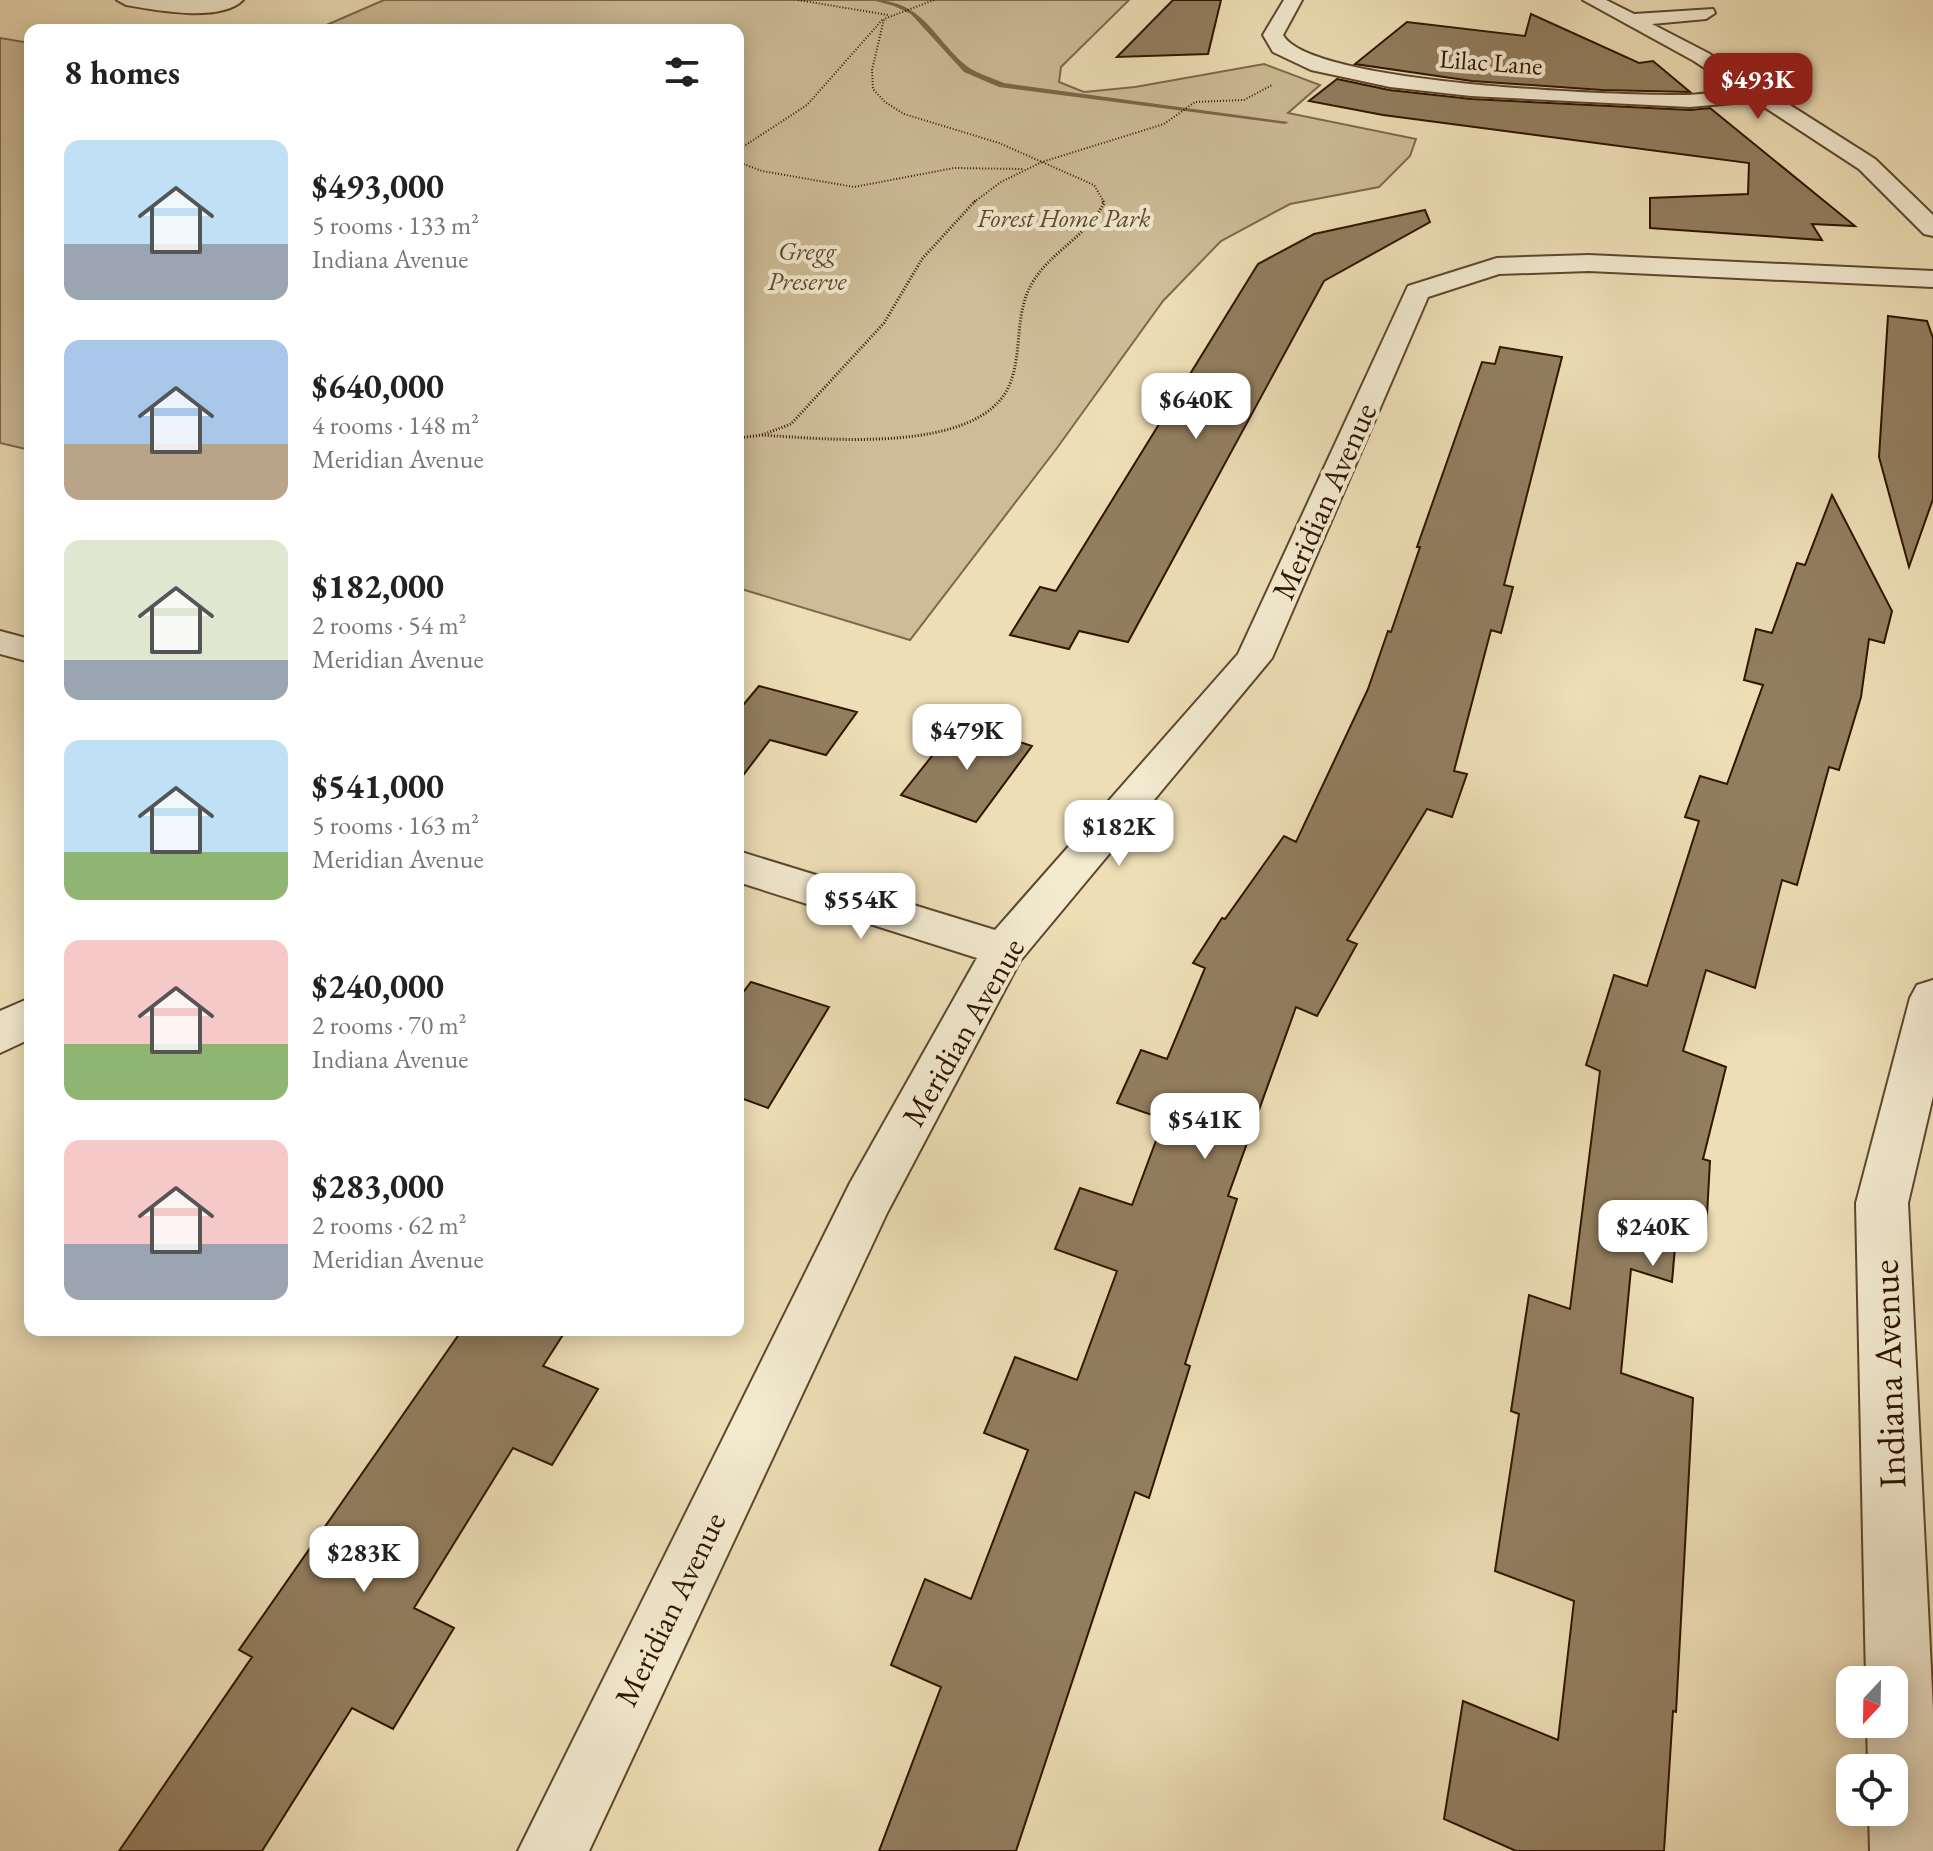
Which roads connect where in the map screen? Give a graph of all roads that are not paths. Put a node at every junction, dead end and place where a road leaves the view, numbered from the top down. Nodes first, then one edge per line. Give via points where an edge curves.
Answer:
1 (126, 0) edge
2 (234, 0) edge
3 (1293, 0) edge
4 (1592, 0) edge
5 (1675, 0) edge
6 (1633, 20) junction
7 (1759, 94) junction
8 (1933, 229) edge
9 (1933, 279) edge
10 (0, 642) edge
11 (24, 649) edge
12 (744, 868) edge
13 (1004, 950) junction
14 (1933, 998) edge
15 (24, 1020) edge
16 (0, 1034) edge
17 (553, 1851) edge
18 (1905, 1851) edge

1 - 2 street via 184,8
3 - 7 street, Lilac Lane via 1273,35 1280,48 1318,66 1390,81 1690,101
4 - 6 street
5 - 6 street via 1706,13
6 - 7 street
7 - 8 street via 1867,164
9 - 13 street, Meridian Avenue via 1589,263 1497,266 1417,292 1254,658
10 - 11 street
12 - 13 street
13 - 17 street, Meridian Avenue via 868,1199
14 - 18 street, Indiana Avenue via 1882,1203
15 - 16 street

